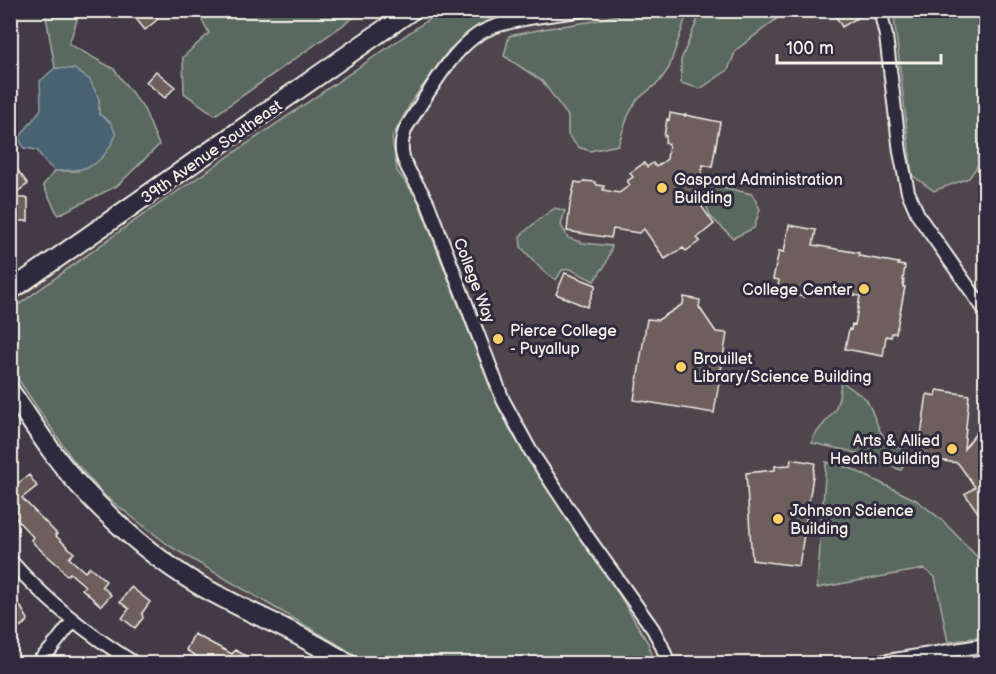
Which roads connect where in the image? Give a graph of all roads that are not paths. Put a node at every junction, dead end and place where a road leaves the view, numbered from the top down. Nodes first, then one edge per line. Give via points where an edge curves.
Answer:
1 (412, 10) edge
2 (583, 10) edge
3 (880, 10) edge
4 (10, 291) edge
5 (986, 312) edge
6 (13, 398) edge
7 (10, 560) edge
8 (74, 621) junction
9 (986, 645) edge
10 (36, 663) edge
11 (136, 663) edge
12 (348, 663) edge
13 (669, 663) edge
14 (869, 663) edge

1 - 4 main road, 39th Avenue Southeast
2 - 13 street, College Way via 496,26 476,36 454,55 407,126 401,152 428,204 503,400 530,450 587,537 650,624
3 - 5 street via 908,192 919,217
6 - 12 main road via 80,486 137,541 200,585
7 - 8 street
8 - 10 street
8 - 11 street
9 - 14 street

